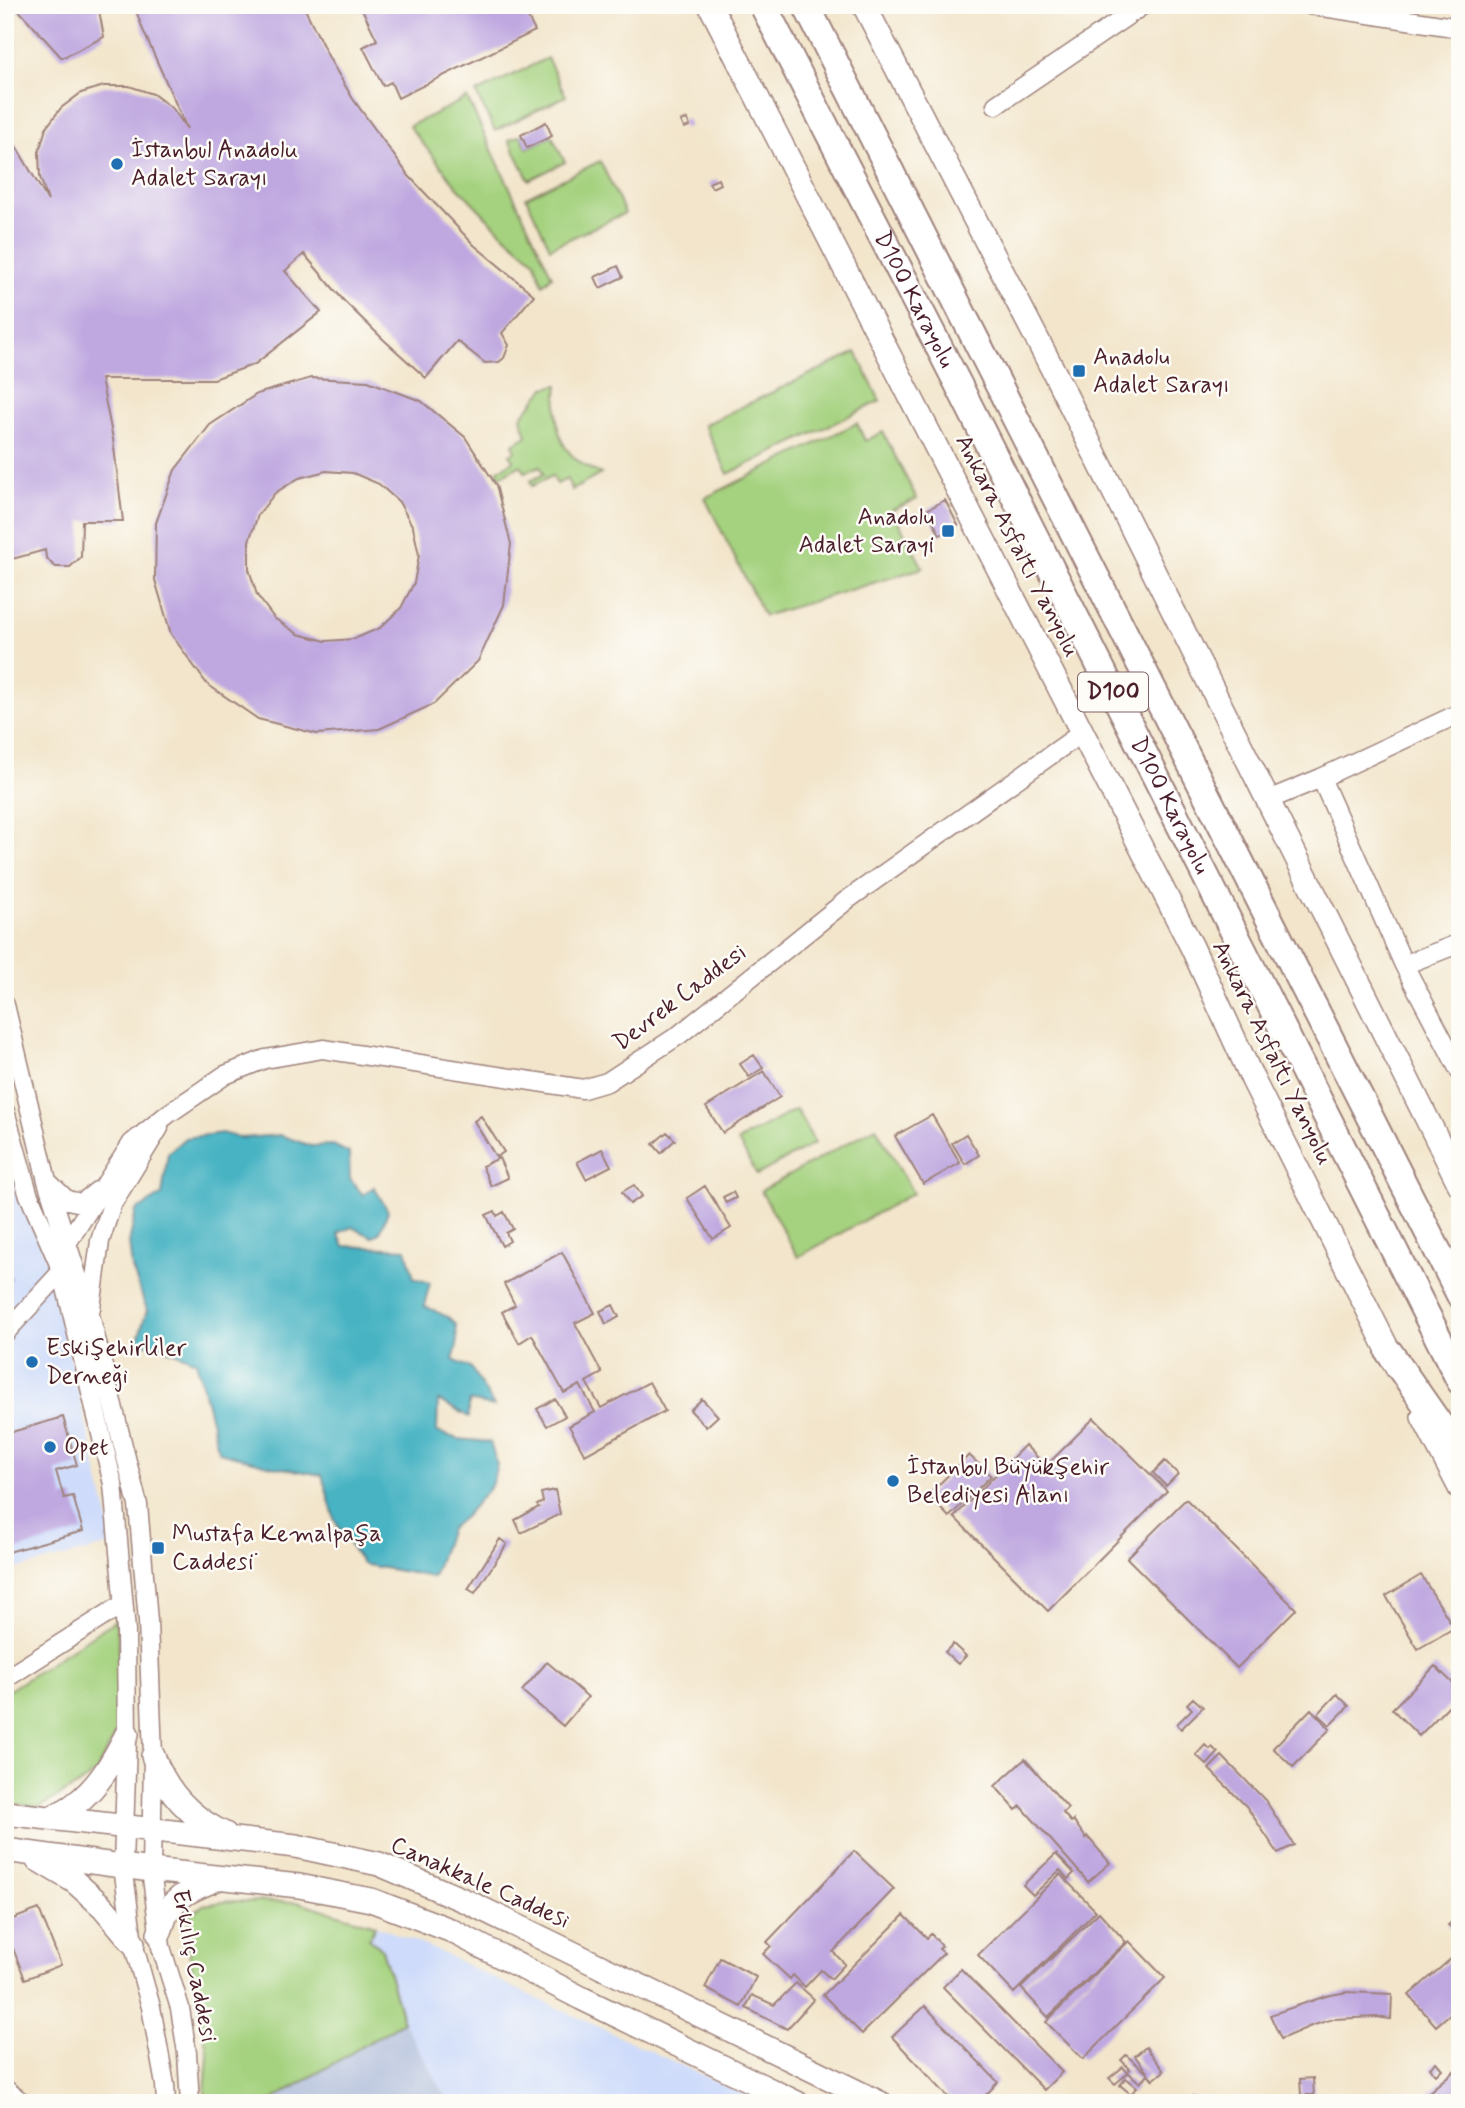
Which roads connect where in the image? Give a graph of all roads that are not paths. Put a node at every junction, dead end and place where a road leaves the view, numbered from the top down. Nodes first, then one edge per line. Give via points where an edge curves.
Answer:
1 (710, 5) edge
2 (763, 5) edge
3 (806, 5) edge
4 (864, 5) edge
5 (1143, 5) edge
6 (1310, 5) edge
7 (1460, 28) edge
8 (996, 105) dead end
9 (1460, 713) edge
10 (1083, 732) junction
11 (1321, 778) junction
12 (1268, 800) junction
13 (1460, 943) edge
14 (1404, 965) junction
15 (5, 1005) edge
16 (1460, 1072) edge
17 (5, 1111) edge
18 (168, 1114) junction
19 (47, 1181) junction
20 (104, 1184) junction
21 (1460, 1185) edge
22 (67, 1243) junction
23 (62, 1272) junction
24 (1460, 1295) edge
25 (90, 1315) junction
26 (5, 1334) edge
27 (1389, 1352) junction
28 (1460, 1381) edge
29 (1460, 1454) edge
30 (1460, 1488) edge
31 (123, 1604) junction
32 (5, 1679) edge
33 (127, 1734) junction
34 (153, 1756) junction
35 (16, 1814) edge
36 (51, 1818) junction
37 (123, 1826) junction
38 (151, 1830) junction
39 (238, 1839) junction
40 (15, 1851) edge
41 (123, 1866) junction
42 (151, 1870) junction
43 (219, 1878) junction
44 (159, 1934) junction
45 (133, 1942) junction
46 (5, 2089) edge
47 (23, 2103) edge
48 (166, 2103) edge
49 (190, 2103) edge
50 (797, 2103) edge
51 (880, 2103) edge

1 - 10 main road, Ankara Asfaltı Yanyolu
2 - 28 highway, D100 Karayolu / D100
3 - 24 highway, D100 Karayolu / D100
4 - 12 main road
5 - 8 street
6 - 7 street
9 - 11 street
10 - 18 street, Devrek Caddesi via 847,900 679,1035 607,1082 583,1089 323,1049 265,1059 225,1075
10 - 27 main road, Ankara Asfaltı Yanyolu
11 - 12 street
11 - 14 street
12 - 21 main road
13 - 14 street
14 - 16 street
15 - 19 street, Erkılıç Caddesi
17 - 23 street via 28,1193
18 - 20 street, Devrek Caddesi via 132,1143
18 - 25 street, Devrek Caddesi via 112,1204 100,1241
19 - 20 street, Devrek Caddesi via 66,1200 82,1203
19 - 22 street, Erkılıç Caddesi
20 - 22 street, Devrek Caddesi
22 - 23 street, Devrek Caddesi
22 - 25 street, Erkılıç Caddesi
23 - 26 street
23 - 31 street, Erkılıç Caddesi via 113,1484
25 - 34 street, Erkılıç Caddesi via 138,1505
27 - 29 highway
27 - 30 main road, Ankara Asfaltı Yanyolu
31 - 32 street
31 - 33 street, Erkılıç Caddesi
33 - 36 main road via 96,1785
33 - 37 street, Erkılıç Caddesi
34 - 38 street, Erkılıç Caddesi
34 - 39 main road via 160,1775 183,1806 212,1828
35 - 36 main road, Canakkale Caddesi
36 - 37 main road, Canakkale Caddesi
37 - 38 main road, Canakkale Caddesi
37 - 41 street, Erkılıç Caddesi
38 - 39 main road, Canakkale Caddesi
38 - 42 street, Erkılıç Caddesi
39 - 51 main road, Canakkale Caddesi via 379,1864 470,1903
40 - 41 main road
40 - 45 main road via 74,1881
41 - 42 main road
41 - 45 street, Erkılıç Caddesi
42 - 43 main road
42 - 44 street, Erkılıç Caddesi
43 - 44 main road via 180,1898 168,1911
43 - 50 main road via 299,1886 371,1900 438,1926
44 - 49 street, Erkılıç Caddesi via 180,2008
45 - 48 street, Erkılıç Caddesi via 151,2007
46 - 47 street

